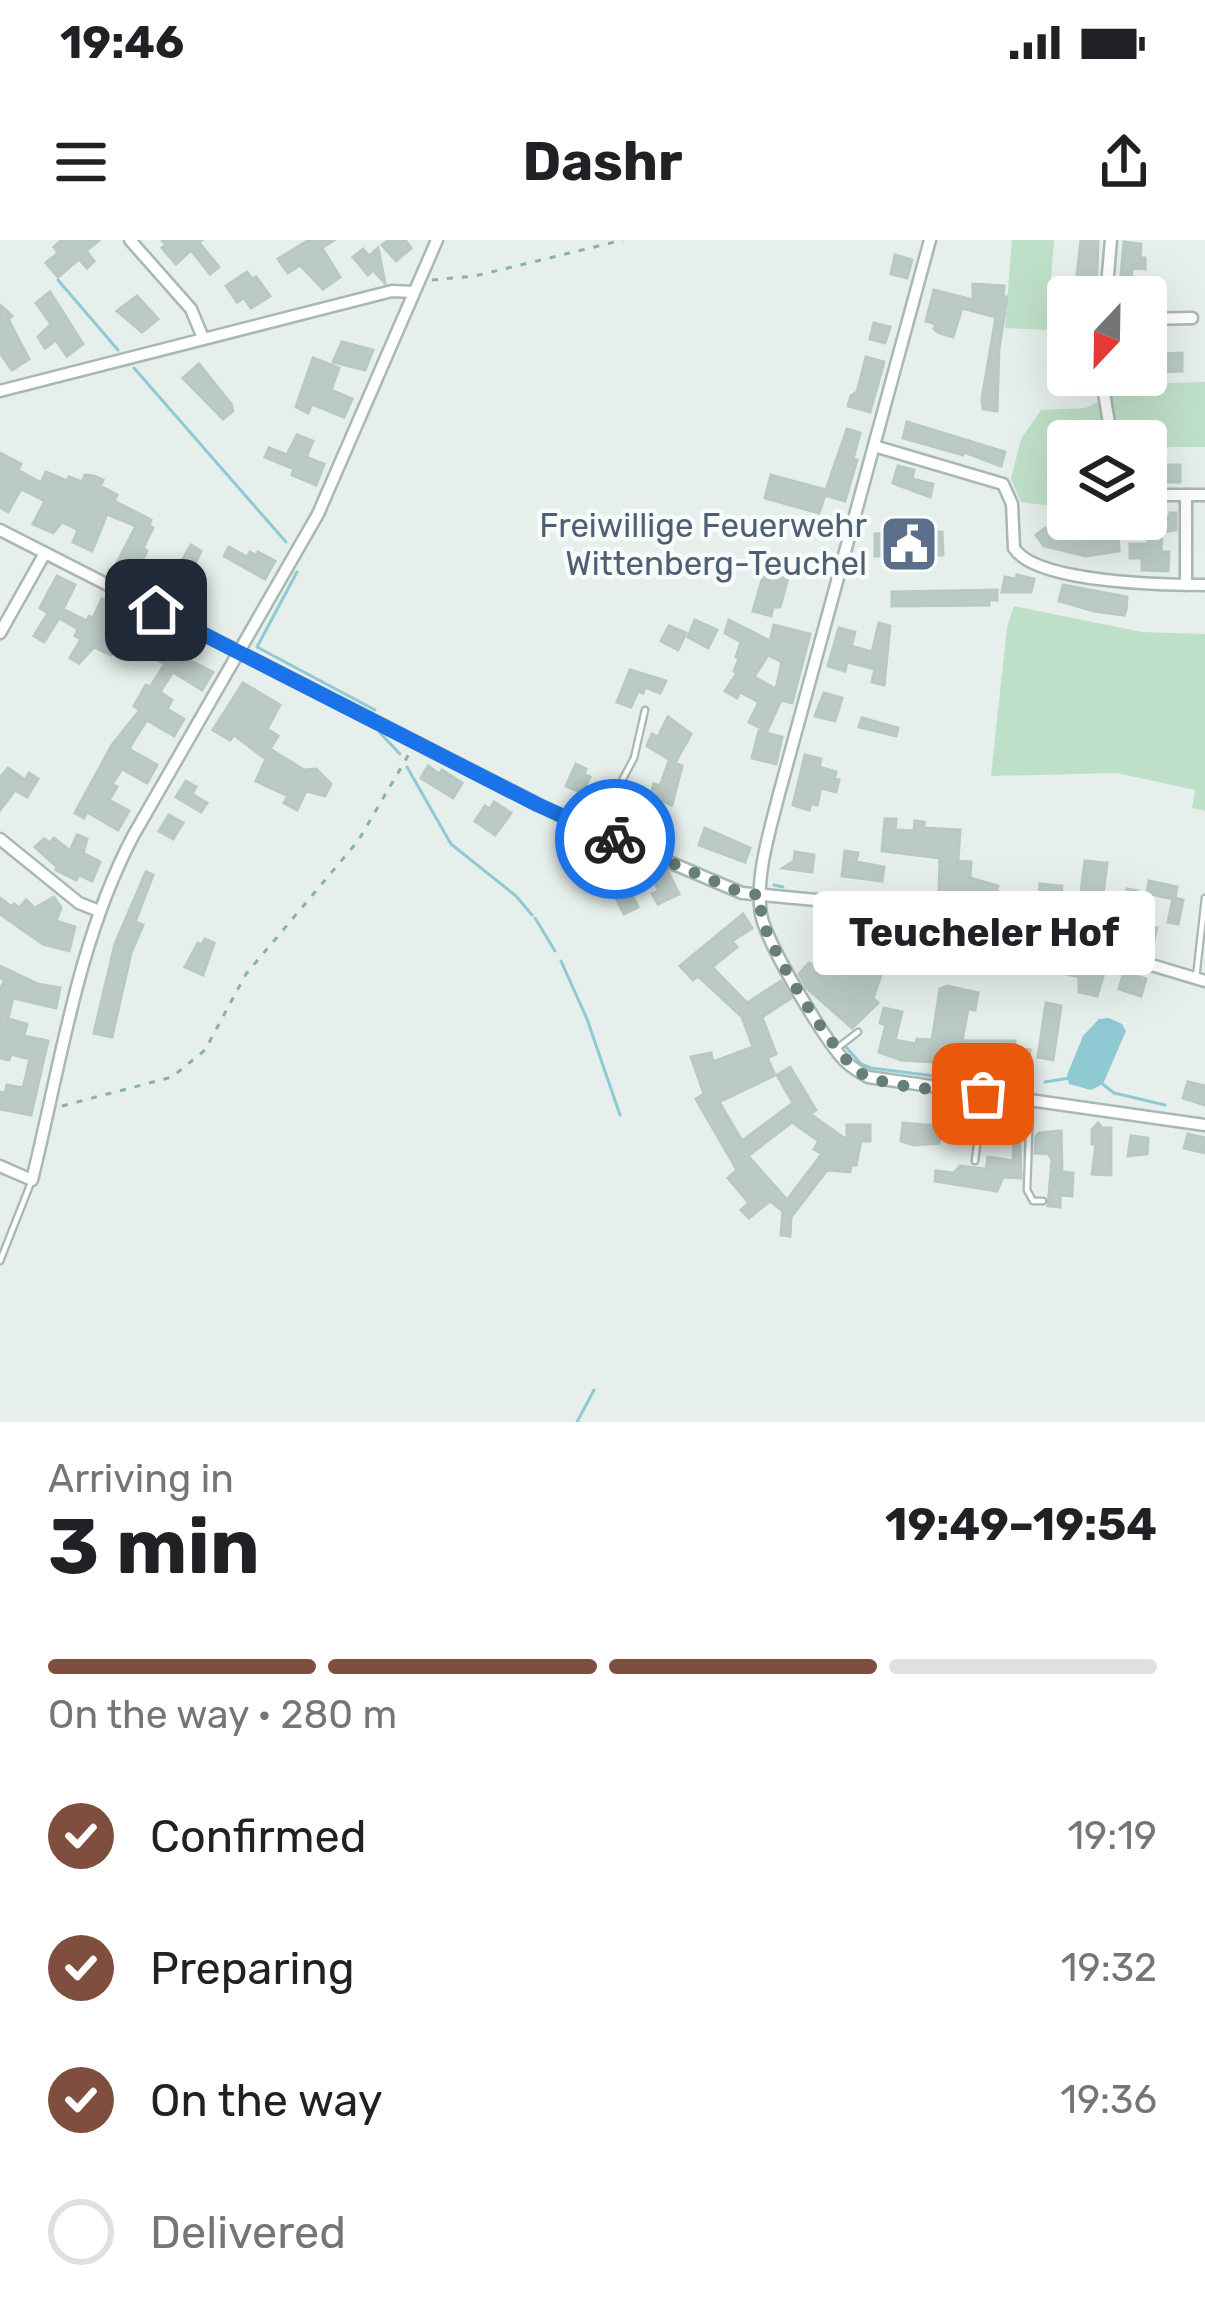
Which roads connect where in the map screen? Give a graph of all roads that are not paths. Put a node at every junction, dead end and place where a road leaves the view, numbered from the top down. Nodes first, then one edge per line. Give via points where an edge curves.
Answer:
1 (130, 240) edge
2 (437, 240) edge
3 (929, 240) edge
4 (1111, 240) edge
5 (1108, 276) edge
6 (414, 292) junction
7 (1192, 318) dead end
8 (1167, 319) edge
9 (203, 338) junction
10 (0, 392) edge
11 (874, 446) junction
12 (1167, 495) edge
13 (1186, 495) junction
14 (1205, 496) edge
15 (0, 530) edge
16 (45, 553) junction
17 (1186, 585) junction
18 (1205, 585) edge
19 (0, 633) edge
20 (242, 652) junction
21 (644, 710) dead end
22 (595, 831) junction
23 (0, 839) edge
24 (761, 895) junction
25 (1205, 898) edge
26 (99, 911) junction
27 (1200, 980) edge
28 (858, 1032) dead end
29 (836, 1049) junction
30 (983, 1094) junction
31 (1030, 1100) junction
32 (1205, 1124) edge
33 (975, 1161) dead end
34 (0, 1166) edge
35 (32, 1180) junction
36 (1043, 1201) dead end
37 (0, 1261) edge

1 - 9 street via 190,309
2 - 6 street
3 - 11 street
4 - 5 street
6 - 9 street
6 - 20 street via 318,514
7 - 8 street
9 - 10 street
11 - 17 street via 1003,484 1014,548 1030,564 1132,584
11 - 24 street via 779,794
12 - 13 street
13 - 14 street
13 - 17 street
15 - 16 street
16 - 19 street
16 - 20 street
17 - 18 street
20 - 22 street
20 - 26 street via 133,836
21 - 22 lane via 624,782
22 - 24 street
23 - 26 street
24 - 27 street via 964,914
24 - 29 street via 769,936
25 - 27 lane
26 - 35 street
28 - 29 lane
29 - 30 street via 876,1079
30 - 31 street
30 - 33 lane
31 - 32 street
31 - 36 lane via 1027,1190
34 - 35 street
35 - 37 lane

